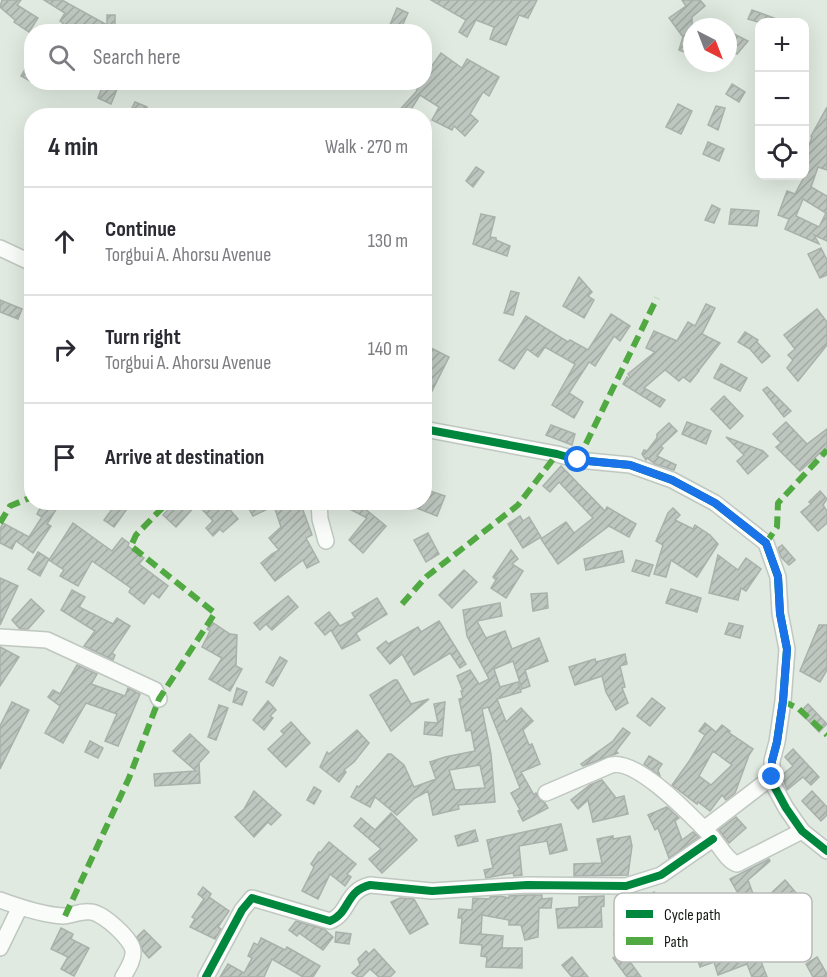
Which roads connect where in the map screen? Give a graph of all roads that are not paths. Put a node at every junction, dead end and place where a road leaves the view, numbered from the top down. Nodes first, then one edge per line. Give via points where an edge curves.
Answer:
1 (0, 248) edge
2 (24, 259) edge
3 (432, 431) edge
4 (319, 510) edge
5 (326, 541) dead end
6 (0, 637) edge
7 (159, 699) dead end
8 (772, 777) junction
9 (546, 793) dead end
10 (802, 831) junction
11 (708, 834) junction
12 (827, 851) edge
13 (0, 900) edge
14 (20, 907) junction
15 (0, 948) edge
16 (123, 977) edge
17 (206, 977) edge

1 - 2 street
3 - 8 street via 578,460 630,465 672,480 715,503 766,543 778,576 787,649
4 - 5 street
6 - 7 street via 47,640 155,690
8 - 10 street
8 - 11 street
9 - 11 street via 621,764 651,778
10 - 11 street via 738,864
10 - 12 street
11 - 17 street via 661,875 626,886 527,885 432,891 370,885 354,892 340,915 330,921 252,898 242,909
13 - 14 street
14 - 15 street
14 - 16 street via 64,916 85,911 99,914 130,942 134,952

